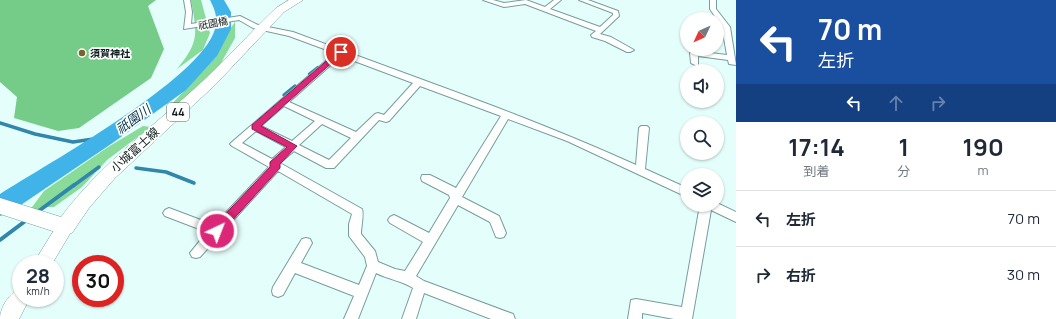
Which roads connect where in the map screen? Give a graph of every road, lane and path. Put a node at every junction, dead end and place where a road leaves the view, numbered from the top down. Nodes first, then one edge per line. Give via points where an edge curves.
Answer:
1 (187, 0) edge
2 (296, 0) edge
3 (486, 0) edge
4 (558, 0) edge
5 (582, 0) edge
6 (713, 0) edge
7 (546, 9) junction
8 (263, 28) junction
9 (601, 30) junction
10 (727, 37) junction
11 (736, 39) edge
12 (630, 50) dead end
13 (341, 52) junction
14 (734, 61) edge
15 (696, 62) dead end
16 (419, 82) junction
17 (283, 102) junction
18 (507, 114) junction
19 (321, 120) junction
20 (255, 127) junction
21 (644, 128) dead end
22 (358, 137) junction
23 (293, 146) junction
24 (275, 165) junction
25 (640, 170) junction
26 (426, 178) dead end
27 (680, 190) edge
28 (456, 199) junction
29 (0, 206) edge
30 (724, 211) edge
31 (705, 212) edge
32 (169, 213) dead end
33 (736, 217) edge
34 (394, 220) dead end
35 (64, 227) junction
36 (217, 231) junction
37 (500, 233) dead end
38 (431, 240) junction
39 (306, 243) dead end
40 (196, 253) dead end
41 (47, 255) edge
42 (293, 266) junction
43 (373, 266) junction
44 (408, 278) junction
45 (420, 285) junction
46 (278, 291) dead end
47 (361, 292) junction
48 (15, 307) edge
49 (7, 319) edge
50 (351, 319) edge
51 (409, 319) edge
52 (508, 319) edge
53 (635, 319) edge

1 - 8 street, 祇園橋 via 187,27 240,18 243,22
2 - 8 main road, 小城富士線 / 44 via 280,10
3 - 7 street via 504,5 526,2
4 - 7 street
5 - 9 street via 616,12 617,15
6 - 10 street via 713,9 726,27
7 - 9 street
8 - 13 street via 290,34
8 - 35 main road, 小城富士線 / 44 via 210,82 109,173
9 - 12 street via 595,35
10 - 11 street
10 - 14 street
13 - 16 street
13 - 17 street
14 - 15 street via 694,53
16 - 18 street
16 - 22 street via 386,119 378,116
17 - 19 street
17 - 20 street
18 - 25 street
18 - 28 street
19 - 22 street
19 - 23 street
20 - 23 street
20 - 24 street via 235,144
21 - 25 street
22 - 23 street via 330,165
23 - 24 street
24 - 36 street
24 - 43 street via 355,208 358,212 355,236 371,255
25 - 27 street
26 - 28 street via 454,192
28 - 37 street via 495,219
28 - 38 street
29 - 35 main road
30 - 33 street
31 - 53 street via 687,315 636,305
32 - 36 street
34 - 38 street
35 - 41 main road
36 - 40 street
38 - 44 street
39 - 42 street
42 - 46 street
42 - 47 street
43 - 44 street
43 - 47 street
44 - 45 street
45 - 51 street
45 - 52 street
47 - 50 street
48 - 49 main road

